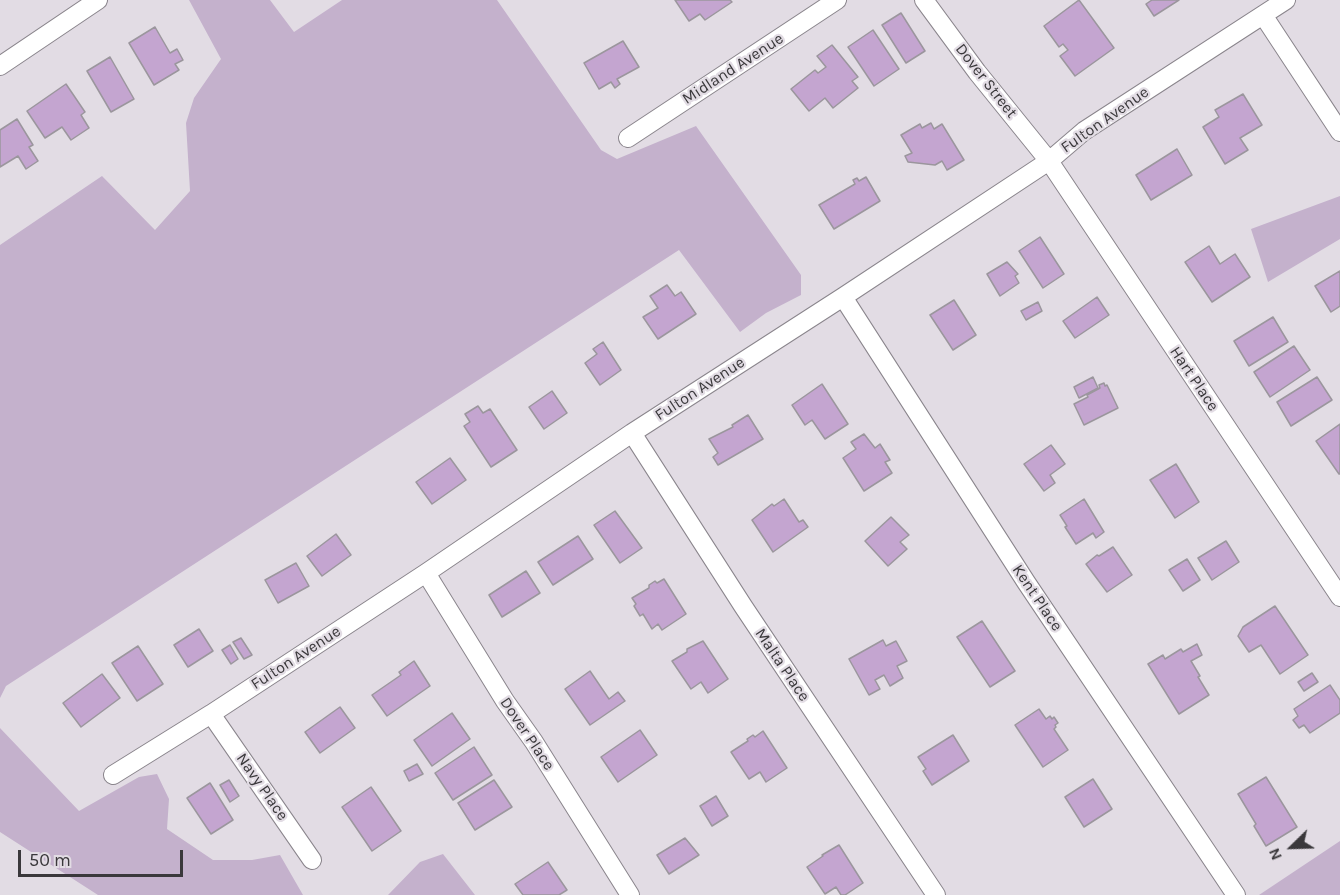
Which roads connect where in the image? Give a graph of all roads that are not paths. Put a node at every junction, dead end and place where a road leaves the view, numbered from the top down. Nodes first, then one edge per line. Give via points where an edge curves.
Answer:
1 (98, 0) edge
2 (837, 0) edge
3 (924, 0) edge
4 (1286, 0) edge
5 (1263, 15) junction
6 (0, 66) edge
7 (1340, 132) edge
8 (628, 138) dead end
9 (1049, 161) junction
10 (843, 297) junction
11 (632, 432) junction
12 (426, 573) junction
13 (1340, 597) edge
14 (211, 714) junction
15 (112, 775) dead end
16 (312, 860) dead end
17 (630, 895) edge
18 (936, 895) edge
19 (1236, 895) edge

1 - 6 street
2 - 8 street, Midland Avenue
3 - 9 street, Dover Street
4 - 5 street, Fulton Avenue
5 - 7 street
5 - 9 street, Fulton Avenue via 1084,131
9 - 10 street, Fulton Avenue
9 - 13 street, Hart Place
10 - 11 street, Fulton Avenue
10 - 19 street, Kent Place via 1026,582
11 - 12 street, Fulton Avenue
11 - 18 street, Malta Place
12 - 14 street, Fulton Avenue
12 - 17 street, Dover Place
14 - 15 street, Fulton Avenue
14 - 16 street, Navy Place

